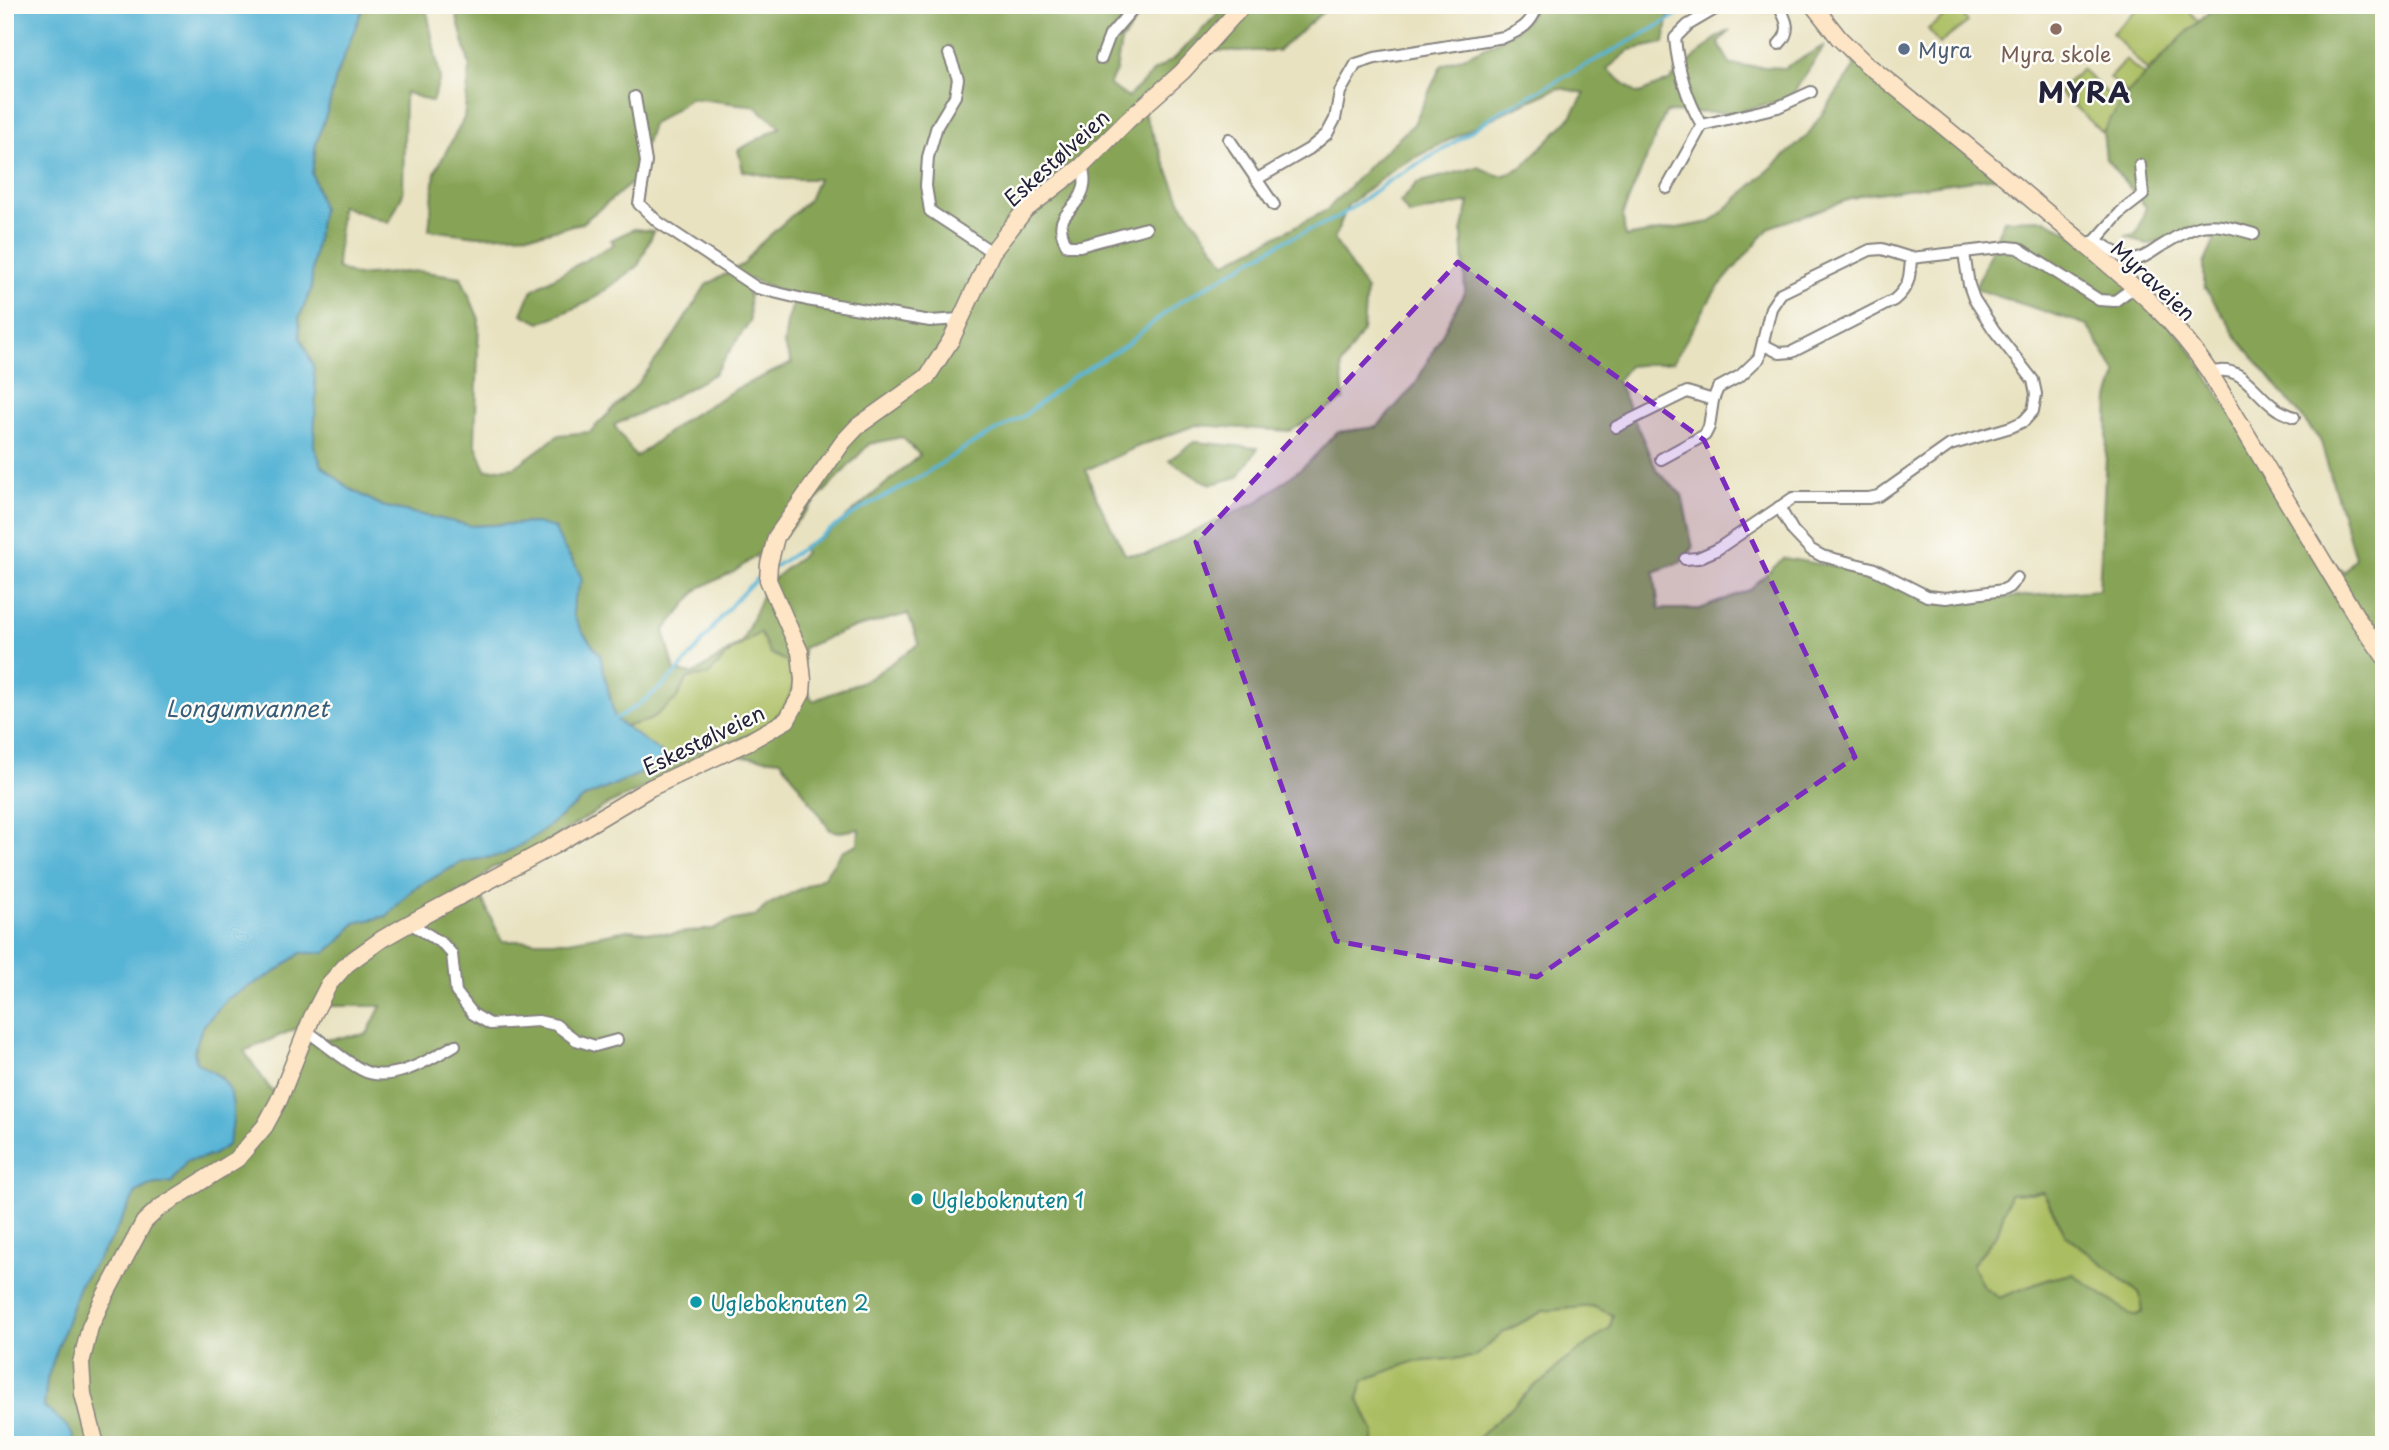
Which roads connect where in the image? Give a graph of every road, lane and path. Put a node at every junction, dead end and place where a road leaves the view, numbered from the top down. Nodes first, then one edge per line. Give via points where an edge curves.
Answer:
1 (1136, 5) edge
2 (1538, 5) edge
3 (1723, 5) edge
4 (1778, 5) edge
5 (1813, 5) edge
6 (1234, 9) edge
7 (1779, 44) dead end
8 (949, 54) dead end
9 (1101, 59) dead end
10 (1811, 92) dead end
11 (635, 97) dead end
12 (1702, 125) junction
13 (1229, 139) dead end
14 (2140, 165) dead end
15 (1082, 166) junction
16 (1257, 179) junction
17 (1667, 188) dead end
18 (1274, 205) dead end
19 (1146, 228) dead end
20 (2255, 234) dead end
21 (2090, 243) junction
22 (992, 252) junction
23 (1964, 253) junction
24 (1911, 258) junction
25 (2134, 287) junction
26 (960, 319) junction
27 (1764, 345) junction
28 (2210, 373) junction
29 (1713, 400) junction
30 (2294, 417) dead end
31 (1616, 427) dead end
32 (1661, 459) dead end
33 (1779, 507) junction
34 (1685, 559) dead end
35 (2017, 578) dead end
36 (2384, 656) edge
37 (410, 923) junction
38 (308, 1032) junction
39 (617, 1040) dead end
40 (455, 1045) dead end
41 (96, 1445) edge

1 - 9 street via 1110,35
2 - 16 street via 1533,20 1504,37 1356,64 1340,92 1327,134
3 - 12 street via 1675,38 1689,102
4 - 7 street via 1788,25
5 - 21 main road, Myraveien via 1865,62
6 - 15 main road, Eskestølveien via 1182,72
8 - 22 street via 958,79 928,157 930,211
10 - 12 street via 1778,107
11 - 26 street via 646,162 639,204 658,222 757,288 930,321
12 - 17 street
13 - 16 street
14 - 21 street via 2143,195
15 - 19 street via 1082,193 1062,218 1060,233 1067,246
15 - 22 main road, Eskestølveien via 1025,209
16 - 18 street
20 - 21 street via 2200,225 2135,260 2108,246
21 - 25 main road, Myraveien
22 - 26 main road, Eskestølveien
23 - 24 street
23 - 25 street via 2018,248 2099,300 2115,301
23 - 33 street via 1975,299 2033,380 2033,411 2011,427 1950,445 1878,496 1805,496
24 - 27 street via 1910,281 1894,300 1792,352 1780,354
24 - 27 street via 1870,250 1781,293 1771,308
25 - 28 main road, Myraveien via 2179,331
26 - 37 main road, Eskestølveien via 927,377 842,442 776,537 768,572 802,666 802,693 787,720 650,788
27 - 29 street via 1752,367 1718,388
28 - 30 street via 2235,372 2273,406
28 - 36 main road, Myraveien
29 - 31 street via 1687,392
29 - 32 street via 1704,435
33 - 34 street via 1716,550
33 - 35 street via 1811,550 1872,568 1927,596 2003,590
37 - 38 main road, Eskestølveien via 347,964 329,984
37 - 39 street via 452,954 456,992 473,1014 490,1024 538,1021 556,1025 576,1040 595,1046
38 - 40 street via 363,1071 385,1075 421,1064
38 - 41 main road, Eskestølveien via 279,1100 249,1147 144,1222 101,1303 83,1350 80,1377

